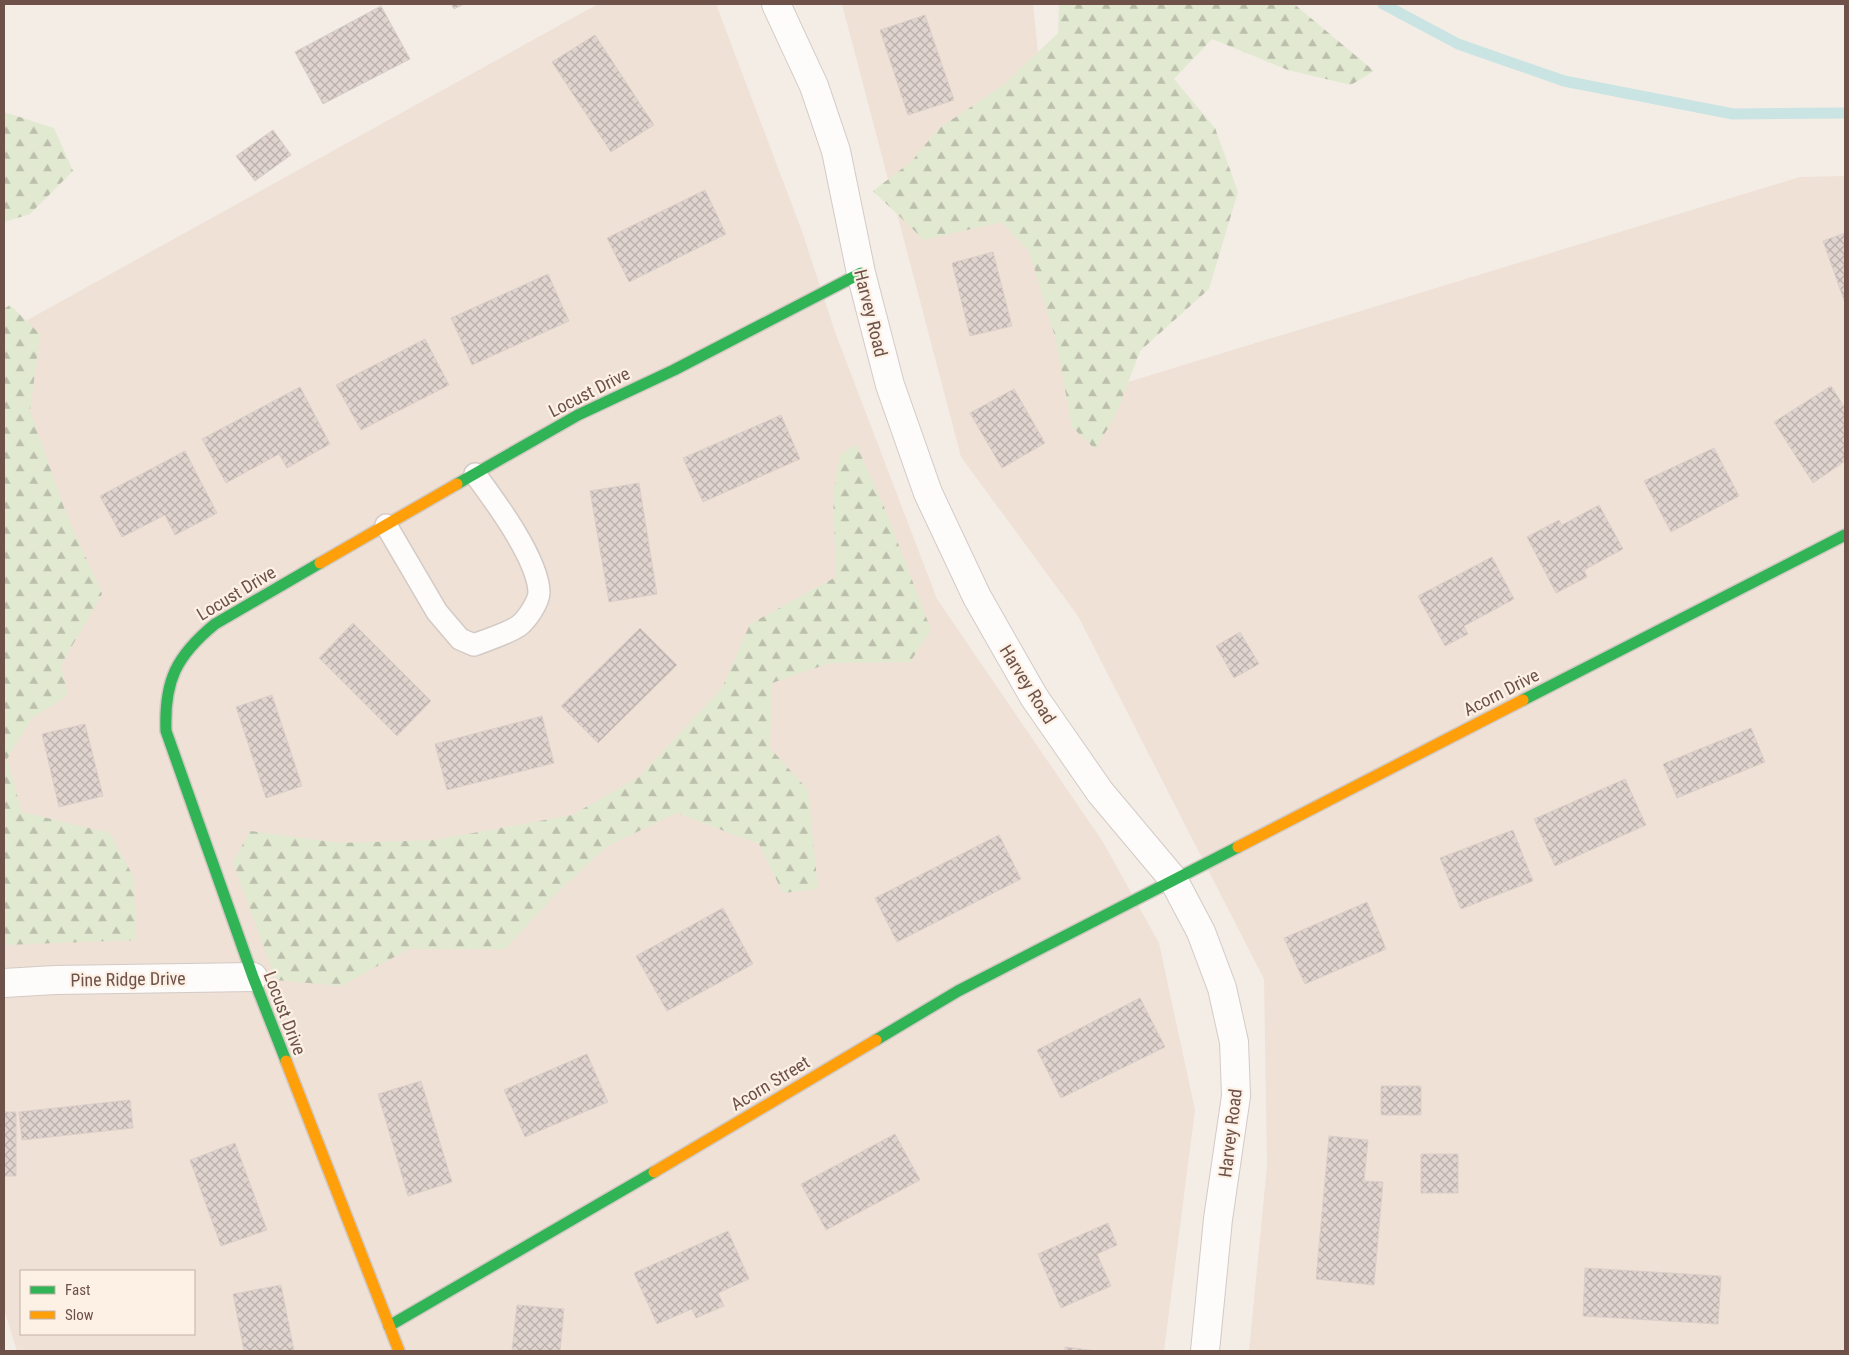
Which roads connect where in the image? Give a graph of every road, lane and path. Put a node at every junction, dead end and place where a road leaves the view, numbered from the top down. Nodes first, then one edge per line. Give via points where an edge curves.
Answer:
1 (776, 4) edge
2 (861, 273) junction
3 (475, 474) junction
4 (386, 525) junction
5 (1845, 535) edge
6 (1173, 879) junction
7 (253, 977) junction
8 (4, 983) edge
9 (389, 1326) junction
10 (399, 1351) edge
11 (1205, 1351) edge

1 - 2 street, Harvey Road via 814,86 836,151
2 - 3 street, Locust Drive via 674,370 578,415
2 - 6 street, Harvey Road via 890,385 925,484 977,597 1034,697 1100,792
3 - 4 street, Locust Drive
3 - 4 lane via 507,517 537,579 540,594 532,611 519,626 474,645 460,639 437,612
4 - 7 street, Locust Drive via 214,624 179,659 168,682 164,706 166,731
5 - 6 street, Acorn Drive
6 - 9 street, Acorn Street via 958,991
6 - 11 street, Harvey Road via 1201,932 1222,988 1234,1042 1236,1096 1218,1219
7 - 8 street, Pine Ridge Drive
7 - 9 street, Locust Drive
9 - 10 street, Locust Drive

